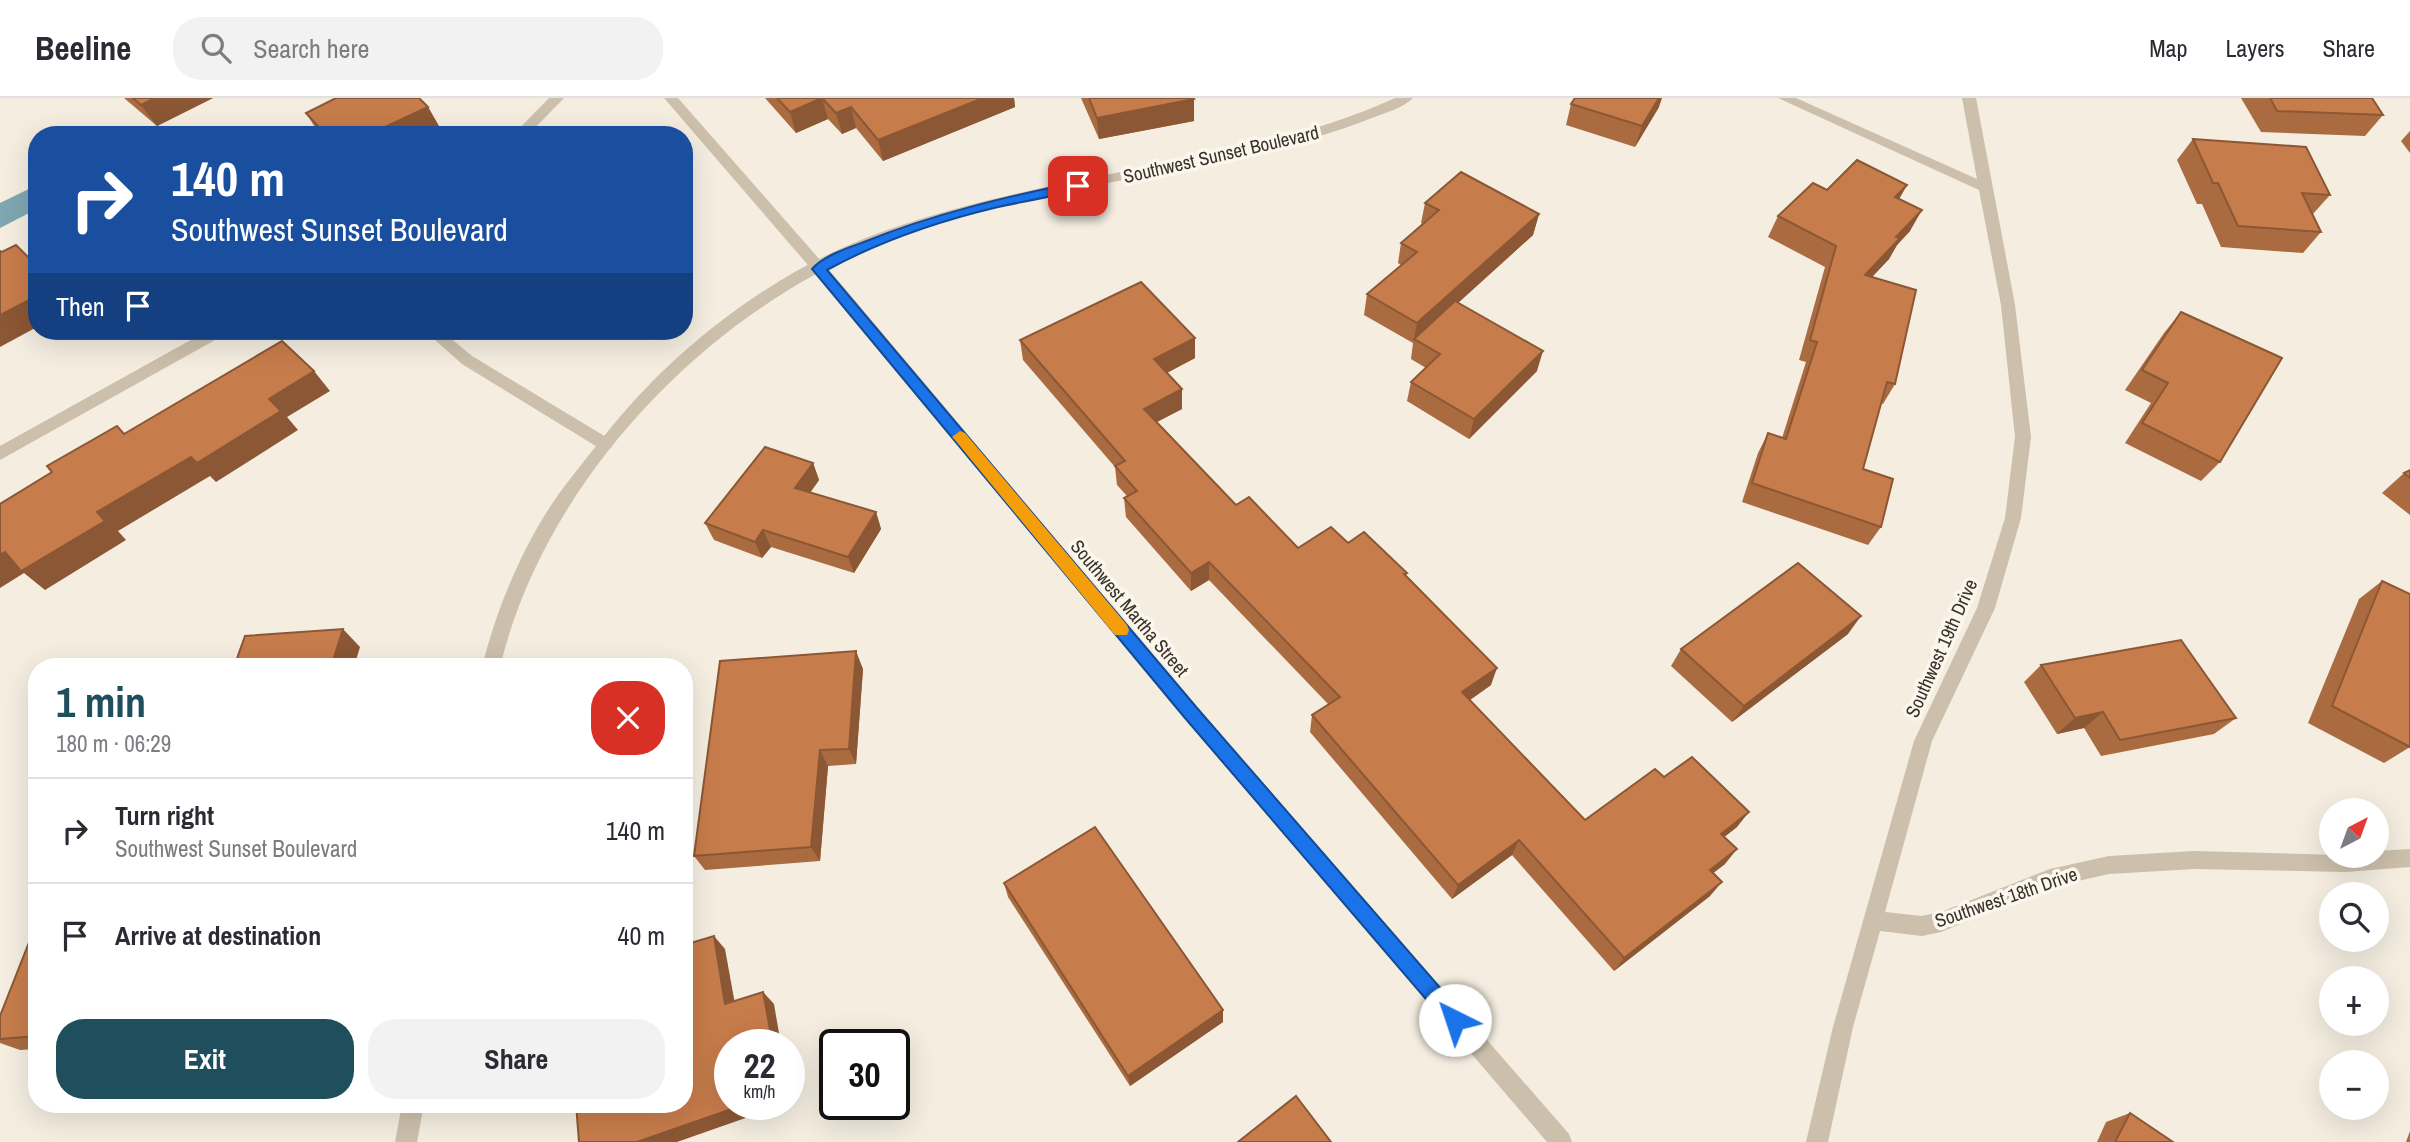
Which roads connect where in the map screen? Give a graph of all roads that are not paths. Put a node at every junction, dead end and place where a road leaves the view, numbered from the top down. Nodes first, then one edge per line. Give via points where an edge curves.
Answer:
1 (557, 98) edge
2 (671, 98) edge
3 (1406, 98) edge
4 (1785, 98) edge
5 (1969, 98) edge
6 (530, 126) edge
7 (1984, 187) junction
8 (818, 269) junction
9 (203, 340) edge
10 (443, 340) edge
11 (605, 444) junction
12 (0, 454) edge
13 (493, 658) edge
14 (2410, 859) edge
15 (1873, 920) junction
16 (411, 1113) edge
17 (406, 1142) edge
18 (1561, 1142) edge
19 (1817, 1142) edge

1 - 6 street
2 - 8 street, Southwest Martha Street
3 - 8 street, Southwest Sunset Boulevard via 1378,112 1280,144 996,204 915,226
4 - 7 street
5 - 7 street, Southwest 19th Drive
7 - 15 street, Southwest 19th Drive via 2008,305 2024,437 2013,518 1986,608 1923,741
8 - 11 street, Southwest Sunset Boulevard via 729,324 656,387
8 - 18 street, Southwest Martha Street via 1200,724
9 - 12 street
10 - 11 street via 467,360
11 - 13 street, Southwest Sunset Boulevard via 553,517 497,638
14 - 15 street, Southwest 18th Drive via 2109,864 2050,878 1941,922 1922,926
15 - 19 street
16 - 17 street

